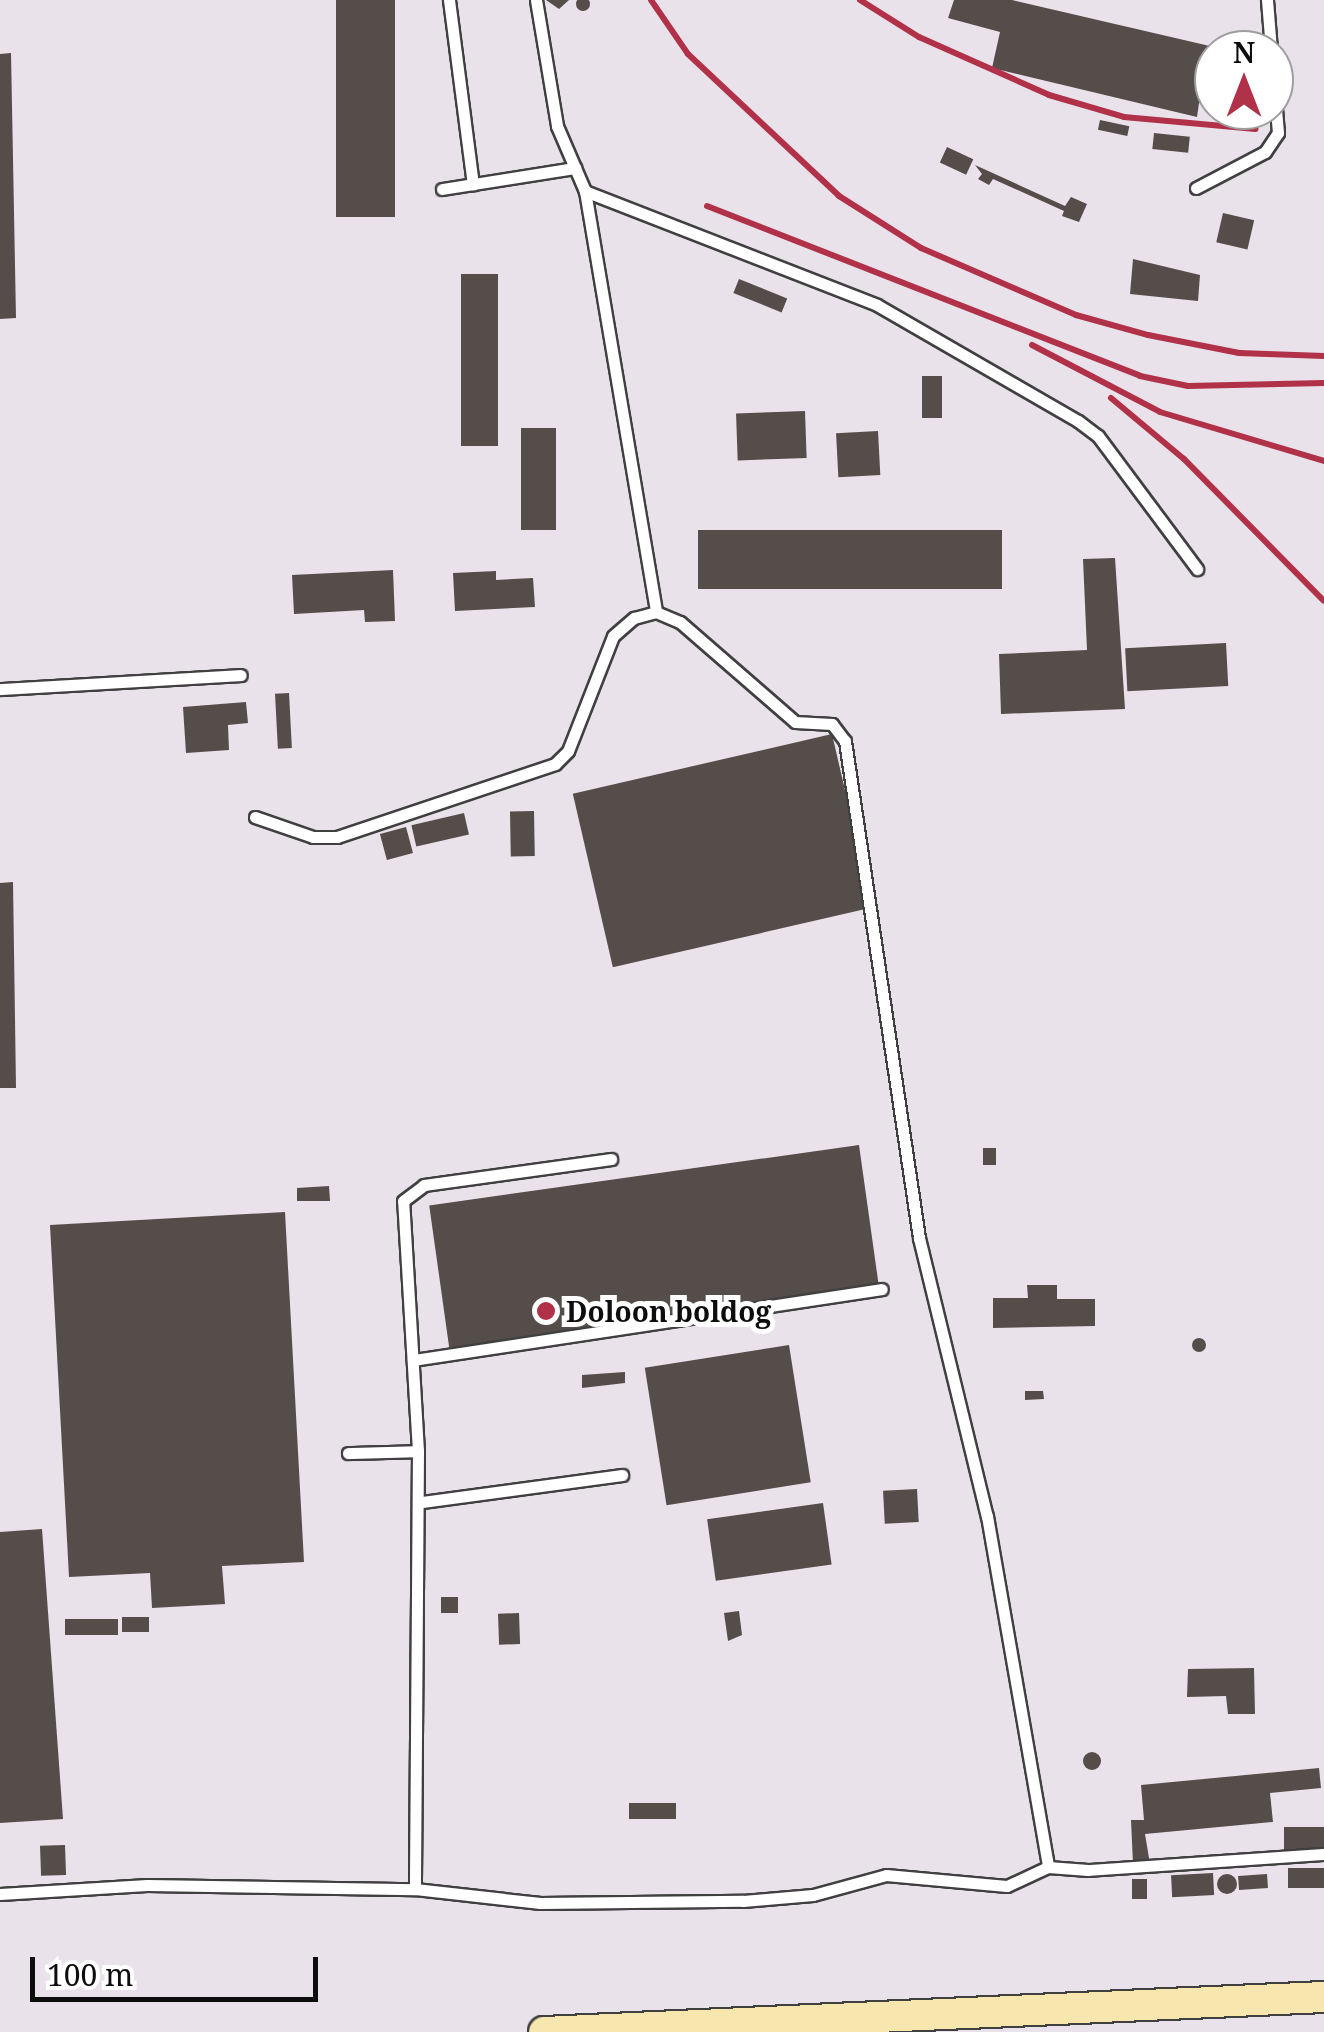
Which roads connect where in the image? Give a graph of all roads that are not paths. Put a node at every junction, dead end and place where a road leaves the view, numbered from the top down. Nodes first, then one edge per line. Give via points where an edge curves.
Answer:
1 (449, 0) edge
2 (536, 0) edge
3 (1267, 0) edge
4 (1269, 30) edge
5 (1278, 130) edge
6 (575, 168) junction
7 (473, 184) junction
8 (1196, 188) dead end
9 (442, 189) dead end
10 (585, 191) junction
11 (1197, 569) dead end
12 (656, 612) junction
13 (241, 675) dead end
14 (0, 689) edge
15 (255, 817) dead end
16 (611, 1160) dead end
17 (882, 1289) dead end
18 (413, 1360) junction
19 (418, 1451) junction
20 (348, 1453) dead end
21 (622, 1475) dead end
22 (422, 1502) junction
23 (1324, 1854) edge
24 (1048, 1866) junction
25 (414, 1889) junction
26 (0, 1894) edge
27 (1324, 1997) edge
28 (544, 2032) edge

1 - 7 lane
2 - 6 lane via 557,126
3 - 4 lane
5 - 8 lane via 1265,152
6 - 7 lane
6 - 10 lane
7 - 9 lane
10 - 11 lane via 877,305 1078,421 1098,436
10 - 12 lane
12 - 15 lane via 634,618 613,636 568,750 555,764 337,836 314,836
12 - 24 lane via 680,622 794,722 832,724 845,740 919,1238 987,1516
13 - 14 lane
16 - 18 lane via 424,1185 403,1201
17 - 18 lane
18 - 19 lane
19 - 20 lane
19 - 22 lane
21 - 22 lane
22 - 25 lane
23 - 24 lane via 1088,1870
24 - 25 lane via 1008,1886 886,1875 813,1895 743,1902 540,1903
25 - 26 lane via 146,1885
27 - 28 main road

